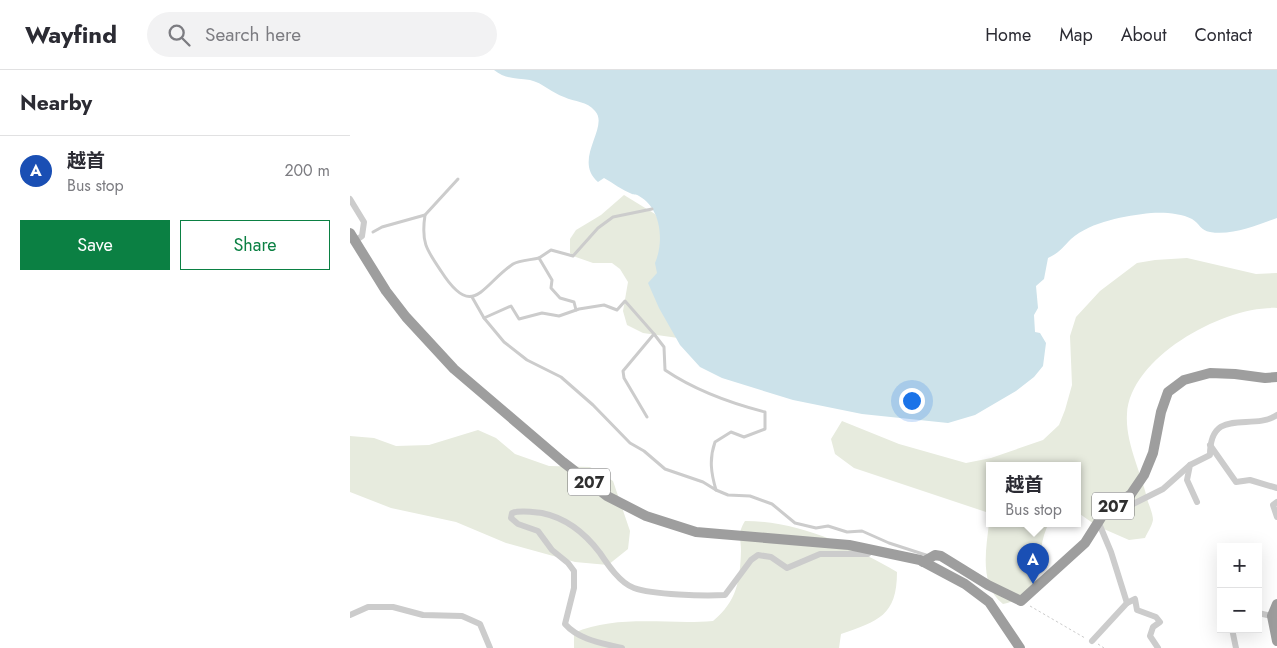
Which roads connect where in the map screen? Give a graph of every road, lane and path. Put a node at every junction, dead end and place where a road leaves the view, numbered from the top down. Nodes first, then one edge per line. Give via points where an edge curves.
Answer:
1 (458, 179) dead end
2 (350, 200) edge
3 (652, 209) dead end
4 (425, 215) junction
5 (373, 232) dead end
6 (352, 237) edge
7 (539, 258) junction
8 (472, 297) junction
9 (576, 310) junction
10 (484, 318) junction
11 (654, 334) junction
12 (1277, 377) edge
13 (647, 417) dead end
14 (1276, 417) edge
15 (1210, 444) junction
16 (1190, 465) junction
17 (1277, 488) edge
18 (716, 490) junction
19 (1125, 498) junction
20 (1197, 502) dead end
21 (1277, 502) edge
22 (1277, 516) edge
23 (1098, 521) junction
24 (874, 549) junction
25 (927, 559) junction
26 (1021, 601) junction
27 (1127, 603) junction
28 (1277, 604) edge
29 (1262, 614) edge
30 (350, 615) edge
31 (1272, 616) junction
32 (1233, 633) edge
33 (1277, 640) edge
34 (1092, 641) junction
35 (490, 648) edge
36 (622, 648) edge
37 (1020, 648) edge
38 (1104, 648) edge
39 (1158, 648) edge
40 (1236, 648) edge

1 - 4 lane
2 - 6 street via 364,222 362,236
3 - 7 lane via 613,216 573,256 551,250
4 - 5 lane
4 - 8 lane via 422,234 431,256 451,287 465,297
6 - 24 highway, 207 via 406,317 454,369 563,462 628,508 696,532
7 - 8 lane via 515,263 485,290
7 - 9 lane via 552,280 554,293 574,302
8 - 10 lane
9 - 10 lane via 559,316 542,313 519,319 511,306
9 - 11 lane via 604,305 617,310 625,301
10 - 18 lane via 504,342 527,360 561,378 593,404 630,443 665,469
11 - 13 lane via 623,371
11 - 18 lane via 664,347 665,370 729,403 765,412 765,429 744,436 731,432 715,442 711,471
12 - 19 highway, 207 via 1220,373 1184,380 1168,392 1153,453 1144,475
14 - 15 street via 1266,421 1230,421 1213,434
15 - 16 street via 1210,455
15 - 17 street via 1236,482 1250,480
16 - 19 street via 1163,489 1134,504
16 - 20 street via 1187,480
18 - 25 lane via 772,504 795,523 816,528 828,526 847,532 862,530
19 - 23 highway, 207
21 - 22 street via 1273,505
23 - 26 highway, 207 via 1085,543
23 - 27 street via 1112,552
24 - 25 highway, 207
24 - 36 street via 868,554 820,554 787,568 771,557 758,555 725,595 657,592 633,588 568,522 537,513 518,511 512,514 510,518 518,524 538,532 574,571 574,588 565,624 583,637
25 - 26 highway, 207 via 941,556
25 - 37 highway, 207 via 989,602
26 - 34 path
27 - 34 street
27 - 39 street via 1135,599 1138,610 1160,622 1153,627 1150,636
28 - 31 highway
29 - 31 street
30 - 35 street via 368,607 394,607 423,615 462,616 480,624
31 - 33 highway
32 - 40 street
34 - 38 path

